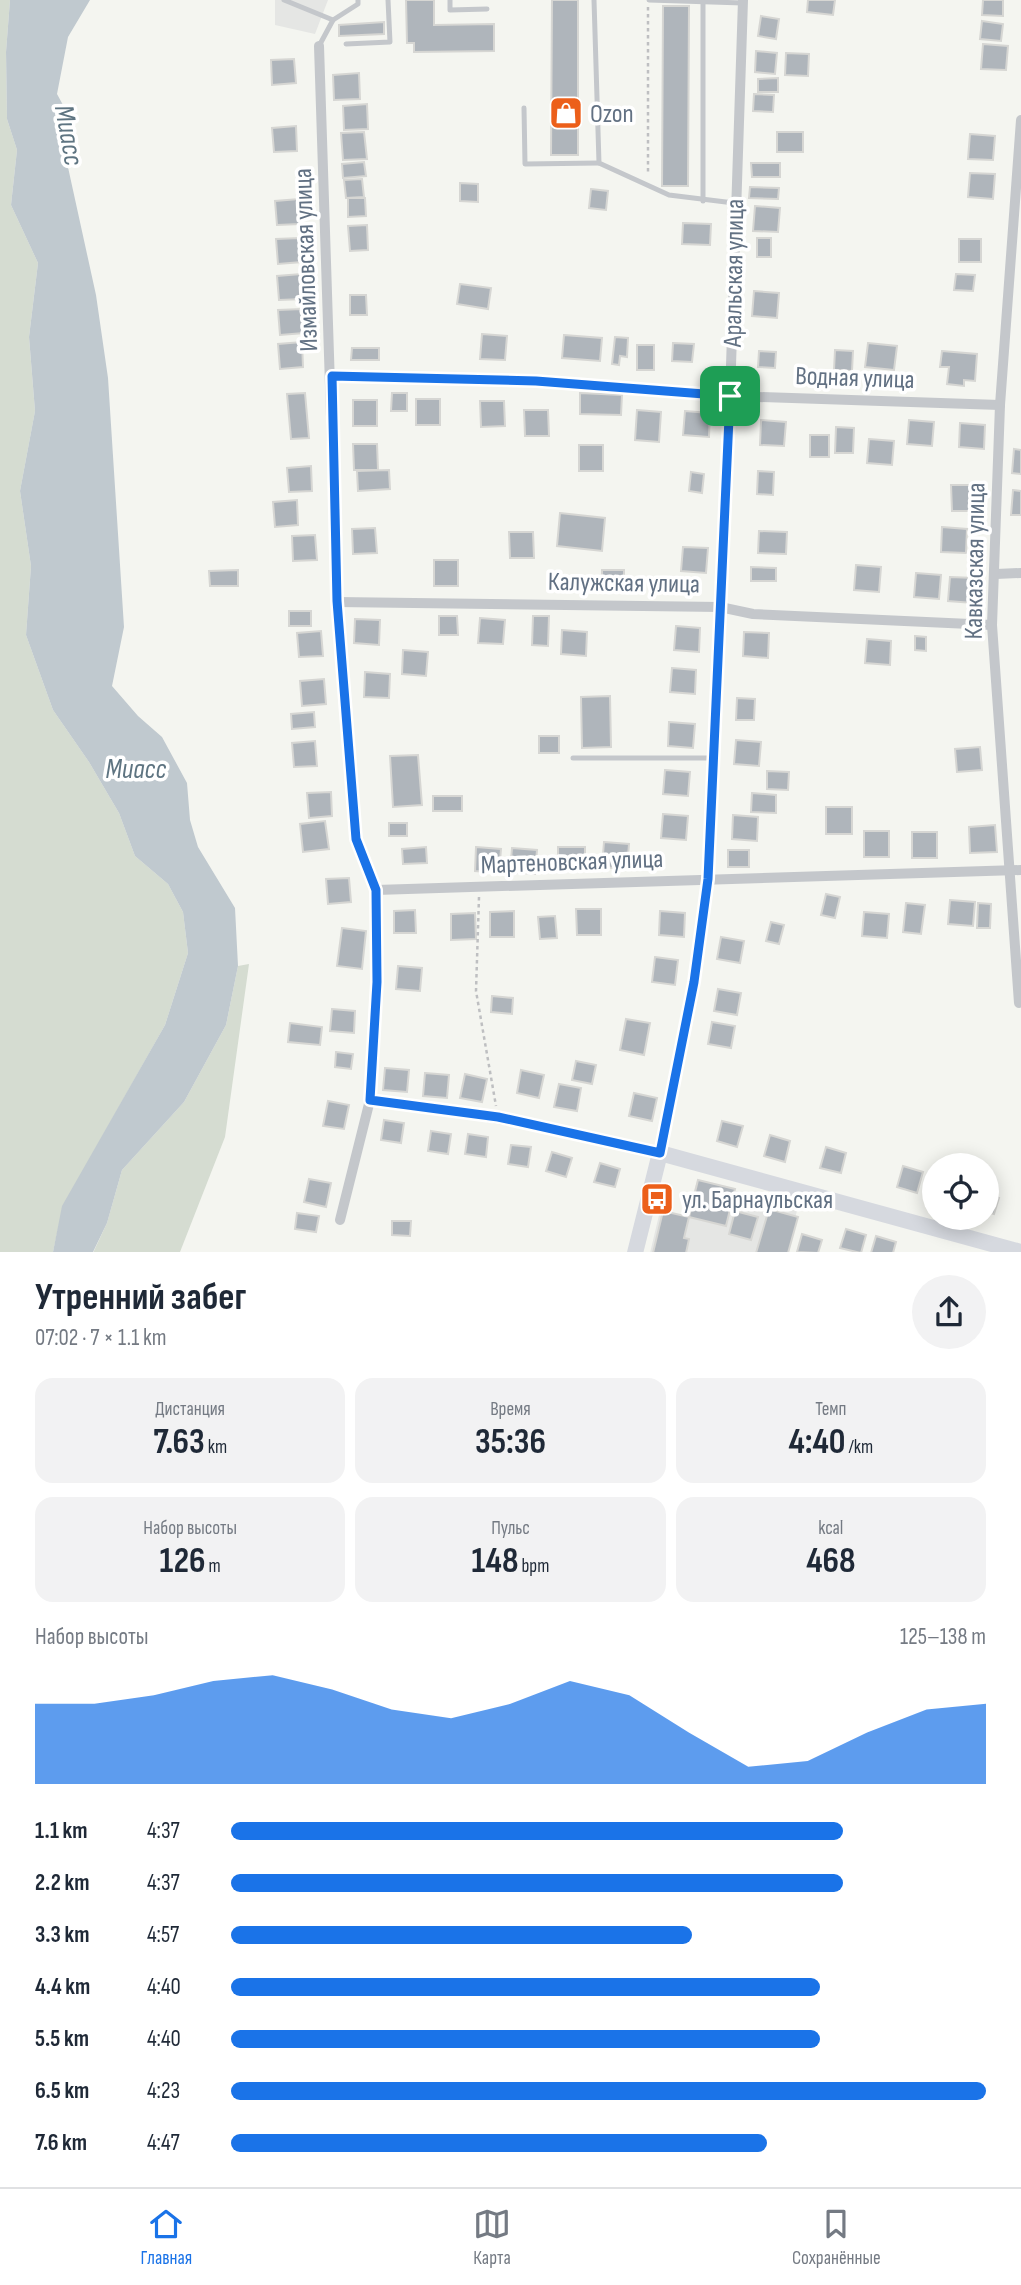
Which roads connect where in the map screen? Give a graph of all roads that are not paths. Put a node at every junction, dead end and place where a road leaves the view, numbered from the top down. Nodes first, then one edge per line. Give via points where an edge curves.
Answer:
1 (284, 0) edge
2 (358, 0) edge
3 (388, 0) edge
4 (450, 0) edge
5 (594, 0) edge
6 (648, 0) edge
7 (703, 2) edge
8 (743, 2) edge
9 (487, 9) dead end
10 (333, 20) junction
11 (346, 44) dead end
12 (319, 46) joint
13 (524, 108) dead end
14 (1021, 120) edge
15 (599, 163) junction
16 (703, 201) junction
17 (734, 204) junction
18 (332, 376) junction
19 (730, 396) junction
20 (1000, 405) junction
21 (1021, 573) edge
22 (996, 574) junction
23 (337, 601) junction
24 (720, 607) junction
25 (992, 625) junction
26 (573, 758) dead end
27 (713, 758) junction
28 (1016, 870) edge
29 (708, 879) junction
30 (376, 890) junction
31 (1019, 1003) dead end
32 (370, 1100) junction
33 (660, 1153) junction
34 (340, 1220) dead end
35 (635, 1252) edge
36 (1021, 1252) edge

1 - 10 lane
2 - 10 lane
3 - 11 lane via 390,42
4 - 9 lane via 450,10
5 - 15 lane
6 - 7 lane
7 - 8 lane
7 - 16 lane
8 - 17 street, Аральская улица
10 - 12 lane
12 - 18 street, Измайловская улица
13 - 15 lane via 524,164
14 - 20 street, Кавказская улица
15 - 16 lane via 669,195
16 - 17 lane
17 - 19 street, Аральская улица
18 - 19 street, Водная улица via 536,381
18 - 23 street, Измайловская улица
19 - 20 street, Водная улица
19 - 24 street, Аральская улица
20 - 22 street, Кавказская улица
21 - 22 street
22 - 25 street, Кавказская улица
23 - 24 street, Калужская улица
23 - 30 street, Измайловская улица via 356,839
24 - 25 street, Калужская улица via 753,614
24 - 27 street, Аральская улица
25 - 28 street, Кавказская улица
26 - 27 lane
27 - 29 street, Аральская улица
28 - 29 street, Мартеновская улица
28 - 31 street, Кавказская улица
29 - 30 street, Мартеновская улица
29 - 33 street, Аральская улица via 694,982
30 - 32 street, Измайловская улица via 377,982
32 - 33 street via 498,1117
32 - 34 street, Измайловская улица
33 - 35 street, Аральская улица
33 - 36 street

